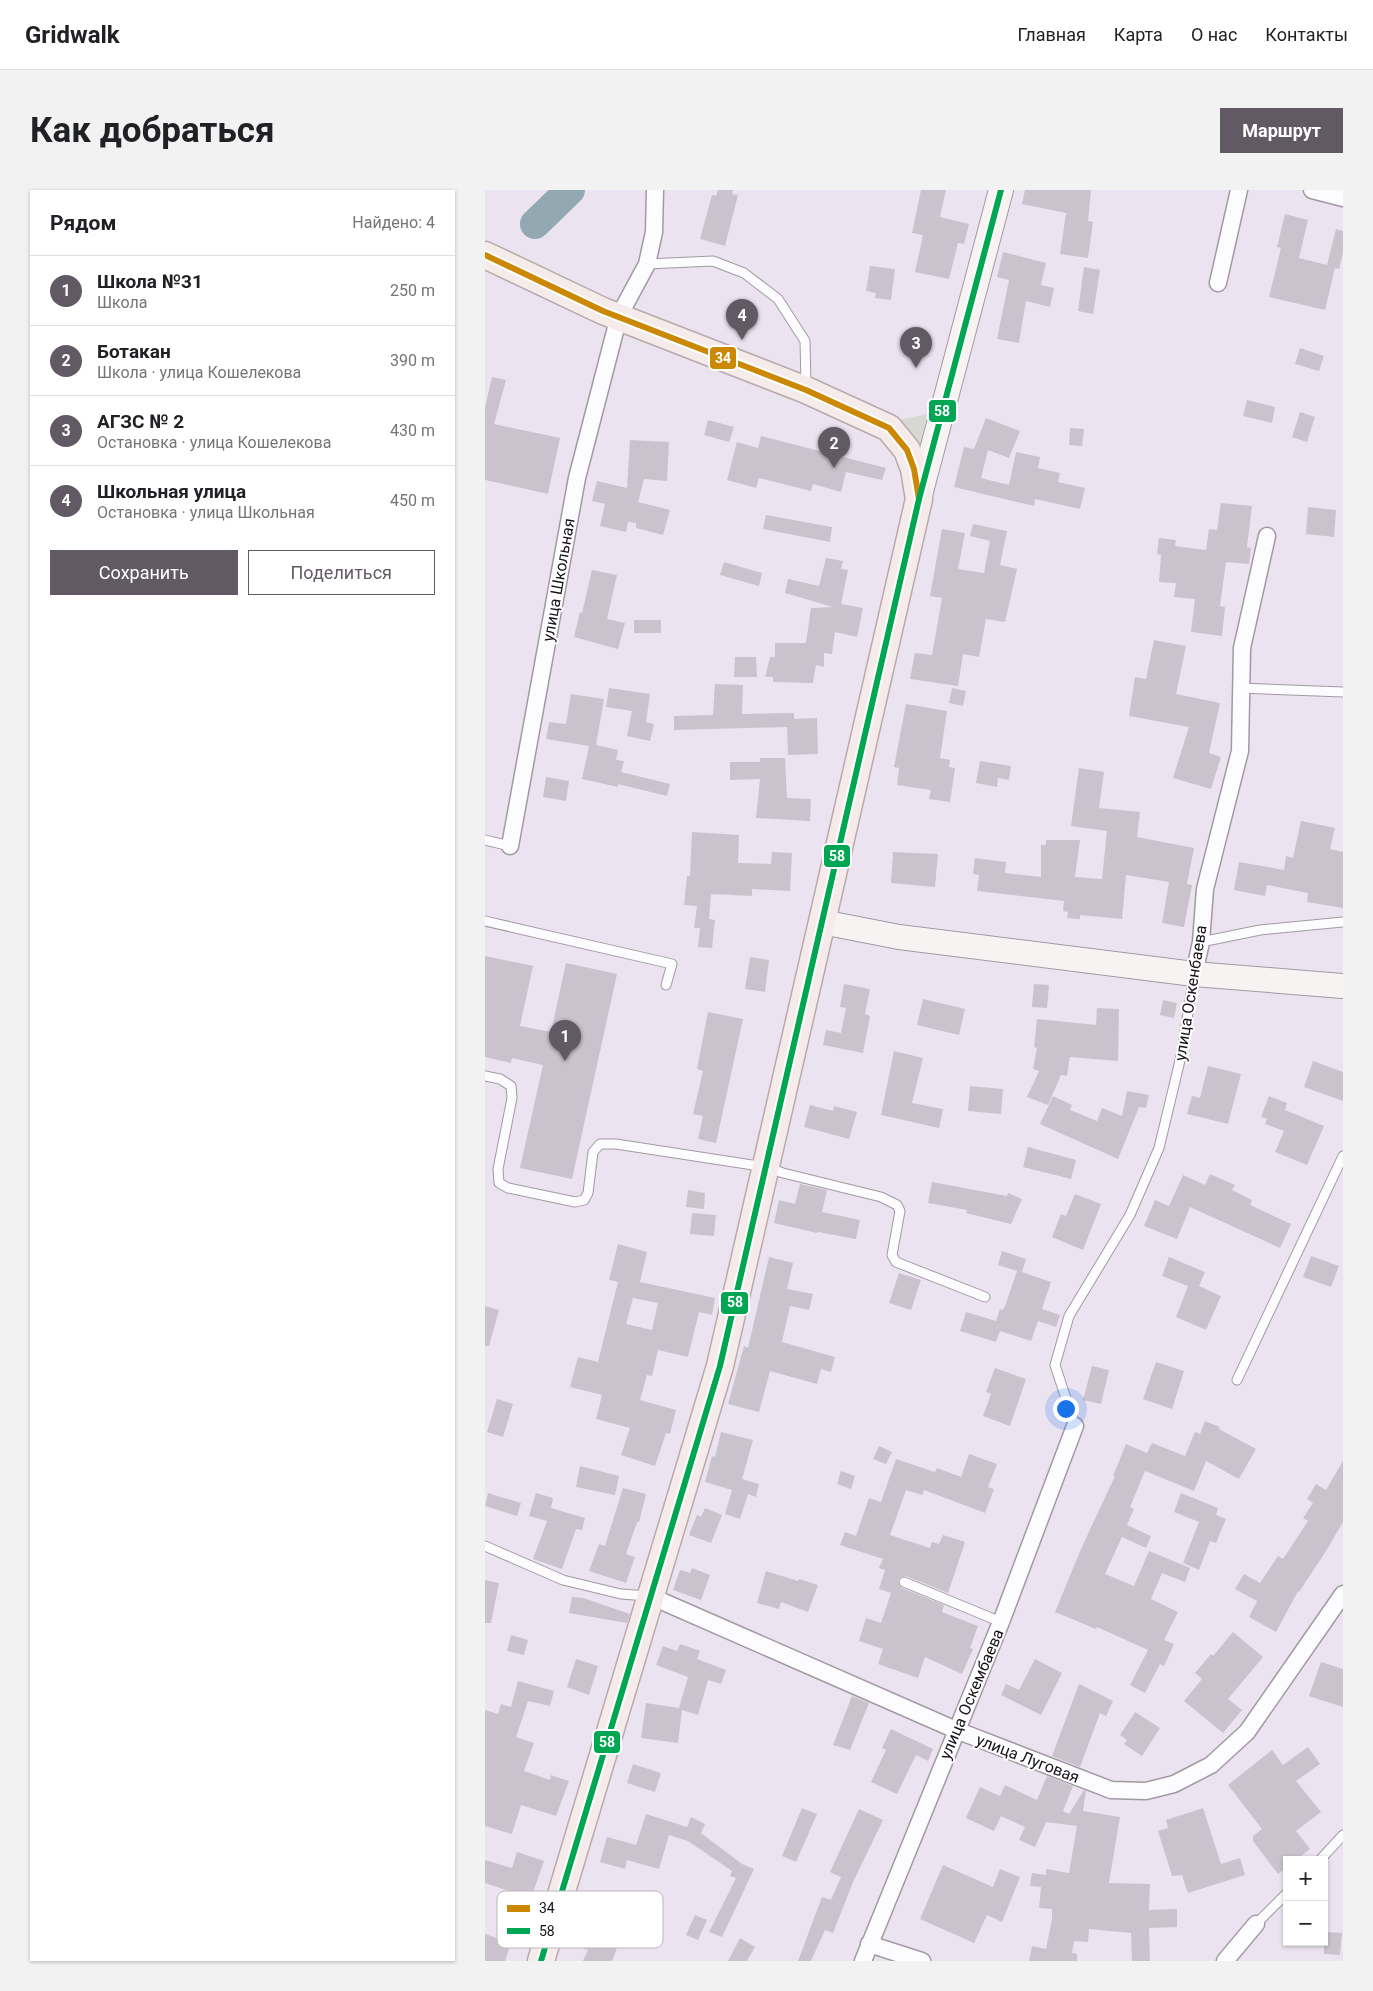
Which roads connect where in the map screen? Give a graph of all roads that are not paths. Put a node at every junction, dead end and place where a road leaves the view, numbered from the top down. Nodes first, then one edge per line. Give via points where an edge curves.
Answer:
1 (655, 190) edge
2 (1001, 190) edge
3 (1239, 190) edge
4 (1312, 190) edge
5 (1343, 198) edge
6 (485, 255) edge
7 (647, 264) junction
8 (1218, 283) dead end
9 (619, 316) junction
10 (807, 390) junction
11 (919, 499) junction
12 (1267, 536) dead end
13 (1240, 688) junction
14 (1343, 692) edge
15 (485, 840) edge
16 (510, 846) joint
17 (485, 921) edge
18 (822, 922) junction
19 (1343, 922) edge
20 (1201, 942) junction
21 (1194, 974) junction
22 (666, 985) dead end
23 (1343, 986) edge
24 (485, 1076) edge
25 (1343, 1156) edge
26 (766, 1167) junction
27 (985, 1297) dead end
28 (1237, 1380) dead end
29 (1075, 1426) joint
30 (485, 1546) edge
31 (904, 1582) dead end
32 (1343, 1594) edge
33 (650, 1596) junction
34 (1001, 1622) junction
35 (956, 1730) junction
36 (1343, 1835) edge
37 (1324, 1856) edge
38 (562, 1891) edge
39 (1283, 1897) edge
40 (1256, 1924) joint
41 (869, 1944) junction
42 (545, 1948) edge
43 (541, 1961) edge
44 (863, 1961) edge
45 (922, 1961) edge
46 (1225, 1961) edge

1 - 7 street, улица Школьная via 654,232
2 - 11 main road
3 - 8 street
4 - 5 street
6 - 9 main road via 579,301
7 - 9 street, улица Школьная
7 - 10 lane via 713,261 744,273 778,299 805,341
9 - 10 main road
9 - 16 street, улица Школьная via 577,478
10 - 11 main road via 889,428 907,450
11 - 18 main road
12 - 13 street, улица Оскенбаева via 1242,648
13 - 14 lane
13 - 20 street, улица Оскенбаева via 1240,751 1205,889
15 - 16 lane
17 - 22 lane via 672,964
18 - 21 main road via 899,937
18 - 26 main road
19 - 20 lane via 1260,930
20 - 21 street, улица Оскенбаева
21 - 23 main road
21 - 29 lane, улица Оскенбаева via 1182,1052 1159,1148 1130,1215 1069,1316 1055,1365
24 - 26 lane via 500,1079 511,1086 512,1098 498,1169 499,1183 508,1188 575,1202 584,1200 588,1193 593,1152 600,1144
25 - 28 lane
26 - 27 lane via 881,1197 897,1205 900,1211 892,1255 896,1262
26 - 33 main road via 720,1366
29 - 34 street, улица Оскембаева
30 - 33 lane via 563,1580 621,1594
31 - 34 lane
32 - 35 street, улица Луговая via 1247,1732 1211,1765 1174,1784 1146,1791 1111,1790
33 - 35 street, улица Луговая
33 - 38 main road
34 - 35 street, улица Оскембаева
35 - 41 street, улица Оскембаева
36 - 37 lane
39 - 40 lane
40 - 46 street
41 - 44 street, улица Оскембаева
41 - 45 street
42 - 43 main road

